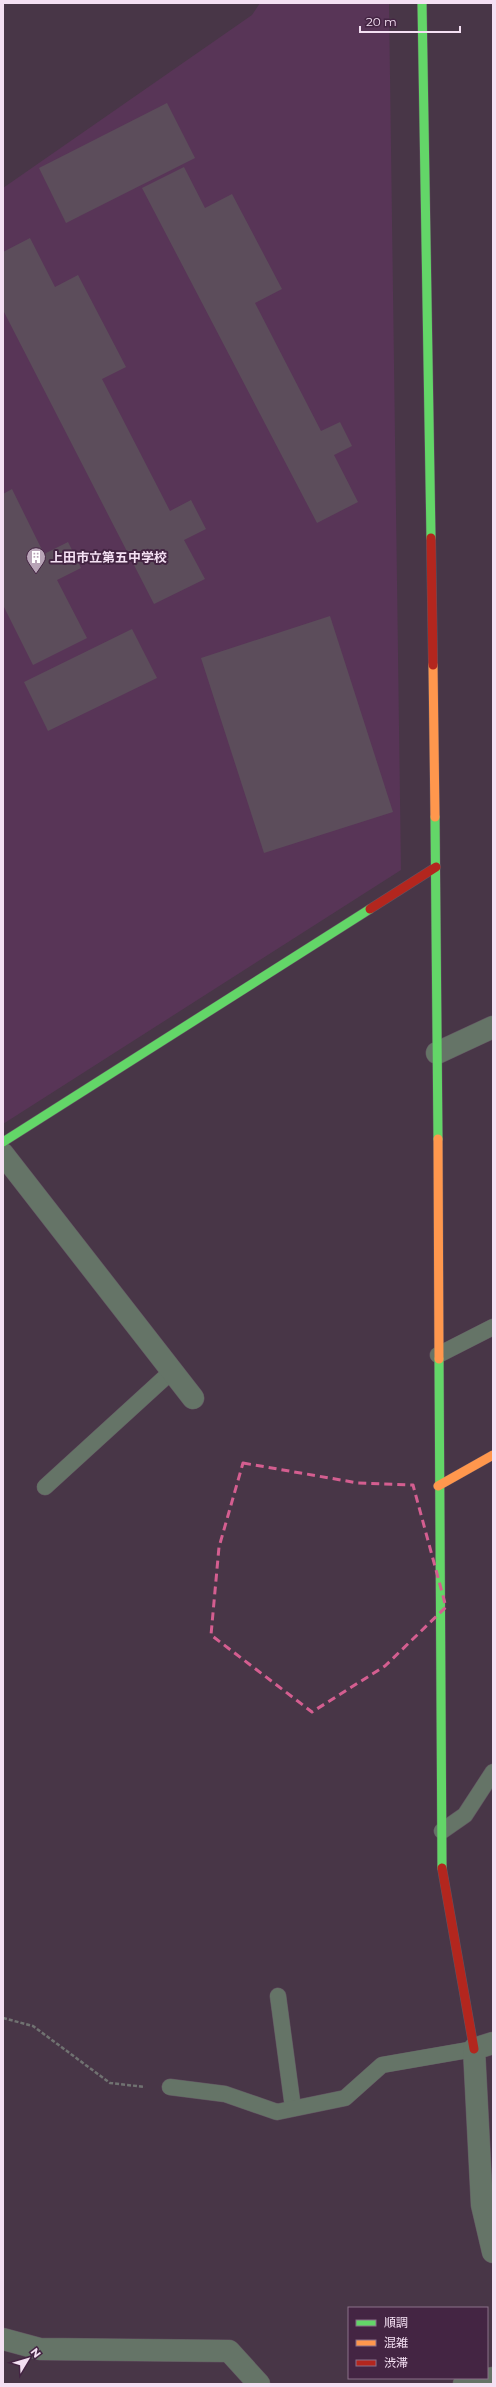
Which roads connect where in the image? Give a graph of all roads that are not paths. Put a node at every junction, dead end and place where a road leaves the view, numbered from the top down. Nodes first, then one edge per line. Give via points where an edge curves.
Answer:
1 (422, 3) edge
2 (436, 867) junction
3 (493, 1027) edge
4 (437, 1053) junction
5 (3, 1142) edge
6 (3, 1154) edge
7 (493, 1327) edge
8 (438, 1355) junction
9 (172, 1370) junction
10 (193, 1398) dead end
11 (493, 1455) edge
12 (438, 1486) junction
13 (45, 1487) dead end
14 (493, 1772) edge
15 (442, 1831) junction
16 (278, 1996) dead end
17 (483, 2046) edge
18 (170, 2087) road end
19 (293, 2108) junction
20 (493, 2252) edge
21 (3, 2339) edge
22 (493, 2378) edge
23 (259, 2384) edge
24 (464, 2384) edge
25 (492, 2384) edge

1 - 2 street
2 - 4 street
2 - 5 street
3 - 4 street
4 - 8 street
6 - 9 street
7 - 8 lane
8 - 12 street
9 - 10 street
9 - 13 lane
11 - 12 street
12 - 15 street
14 - 15 lane via 465,1815
15 - 17 street via 442,1870
16 - 19 lane
17 - 19 lane via 382,2066 345,2098
17 - 20 street via 482,2205
18 - 19 lane via 225,2094 277,2112
21 - 23 street via 40,2349 229,2351
22 - 24 street
22 - 25 street

